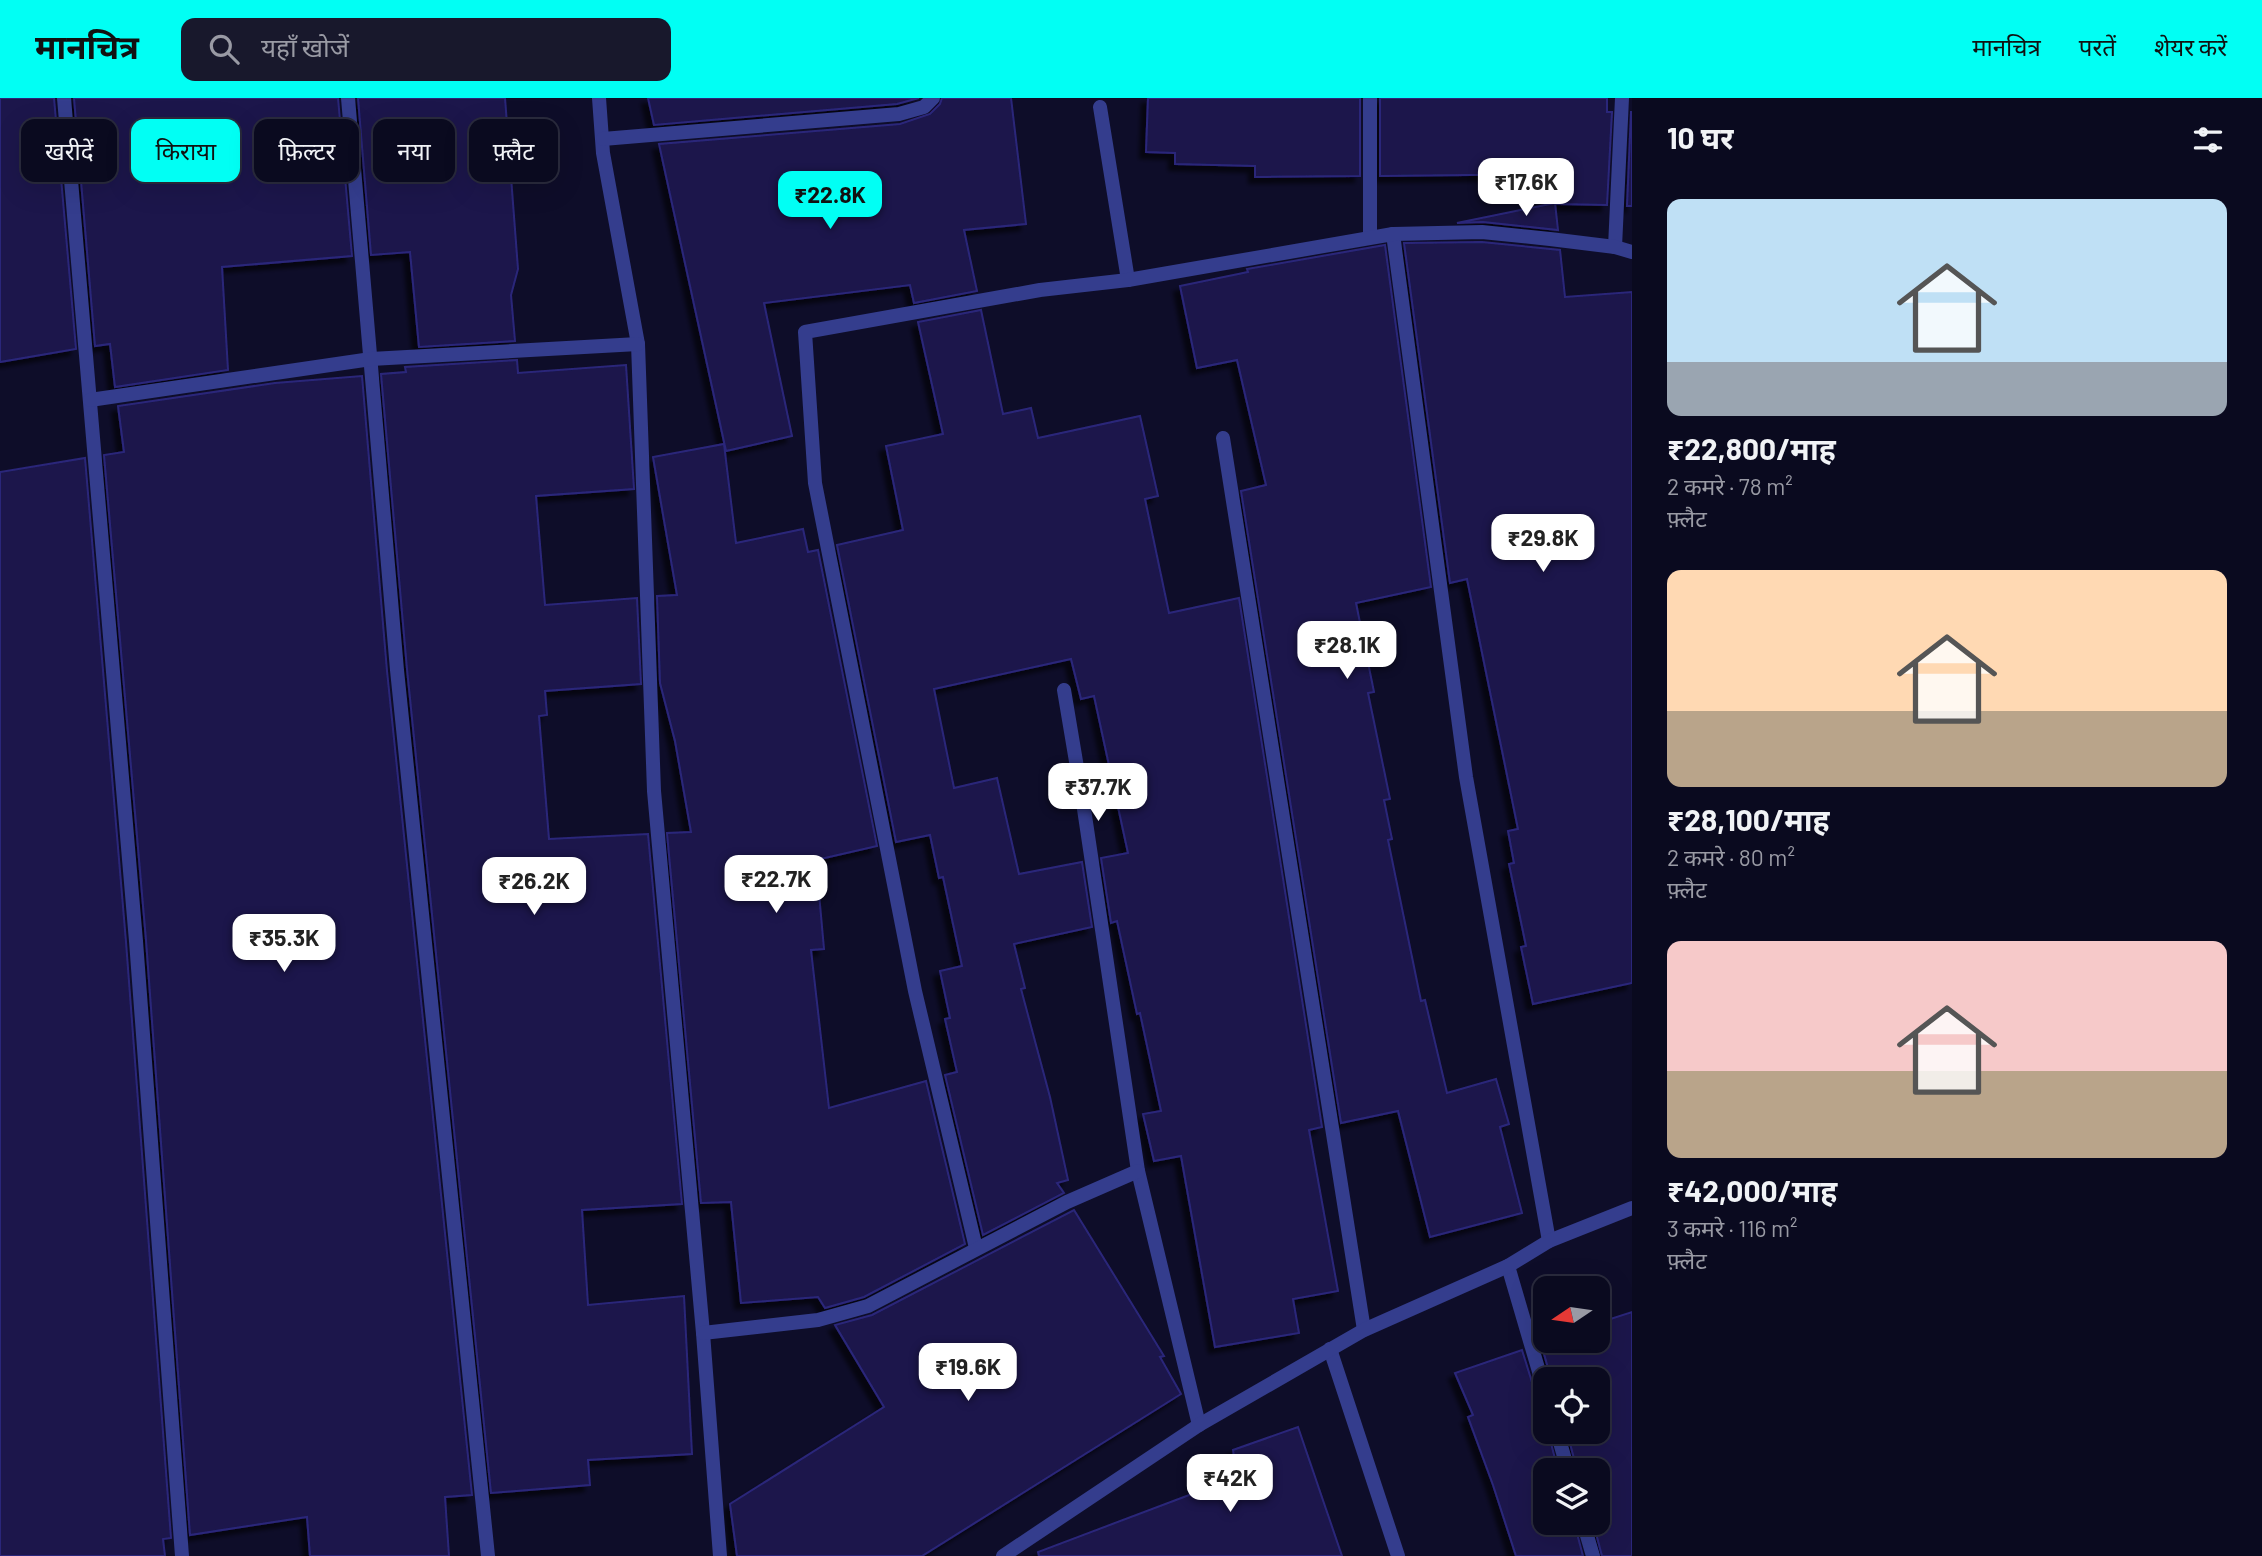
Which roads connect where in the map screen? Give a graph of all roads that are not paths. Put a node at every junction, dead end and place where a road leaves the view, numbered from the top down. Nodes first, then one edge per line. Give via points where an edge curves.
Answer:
1 (64, 98) edge
2 (348, 98) edge
3 (599, 98) edge
4 (933, 98) edge
5 (1370, 98) edge
6 (1622, 98) edge
7 (1100, 107) dead end
8 (603, 139) junction
9 (1393, 234) junction
10 (1370, 236) junction
11 (1615, 247) junction
12 (1632, 252) edge
13 (1128, 280) junction
14 (638, 344) junction
15 (371, 359) junction
16 (90, 400) junction
17 (1223, 438) dead end
18 (1064, 690) dead end
19 (1138, 1171) junction
20 (1632, 1208) edge
21 (1549, 1241) junction
22 (976, 1248) junction
23 (1508, 1266) junction
24 (1364, 1329) junction
25 (703, 1334) junction
26 (1330, 1349) junction
27 (1538, 1367) edge
28 (1199, 1425) junction
29 (1587, 1535) edge
30 (182, 1556) edge
31 (488, 1556) edge
32 (720, 1556) edge
33 (1003, 1556) edge
34 (1398, 1556) edge
35 (1593, 1556) edge

1 - 16 street
2 - 15 street
3 - 8 street
4 - 8 street via 924,107 899,114
5 - 10 street
6 - 11 street
7 - 13 street
8 - 14 street
9 - 10 street
9 - 11 street via 1482,232
9 - 21 street via 1466,778
10 - 13 street
11 - 12 street
13 - 22 street via 1040,290 805,332 815,483 915,991
14 - 15 street
14 - 25 street via 654,792
15 - 16 street
15 - 31 street via 397,670
16 - 30 street
17 - 24 street
18 - 19 street
19 - 22 street
19 - 28 street
20 - 21 street
21 - 23 street
22 - 25 street via 868,1306 818,1320
23 - 24 street
23 - 27 street
24 - 26 street
25 - 32 street
26 - 28 street
26 - 34 street
28 - 33 street
29 - 35 street

